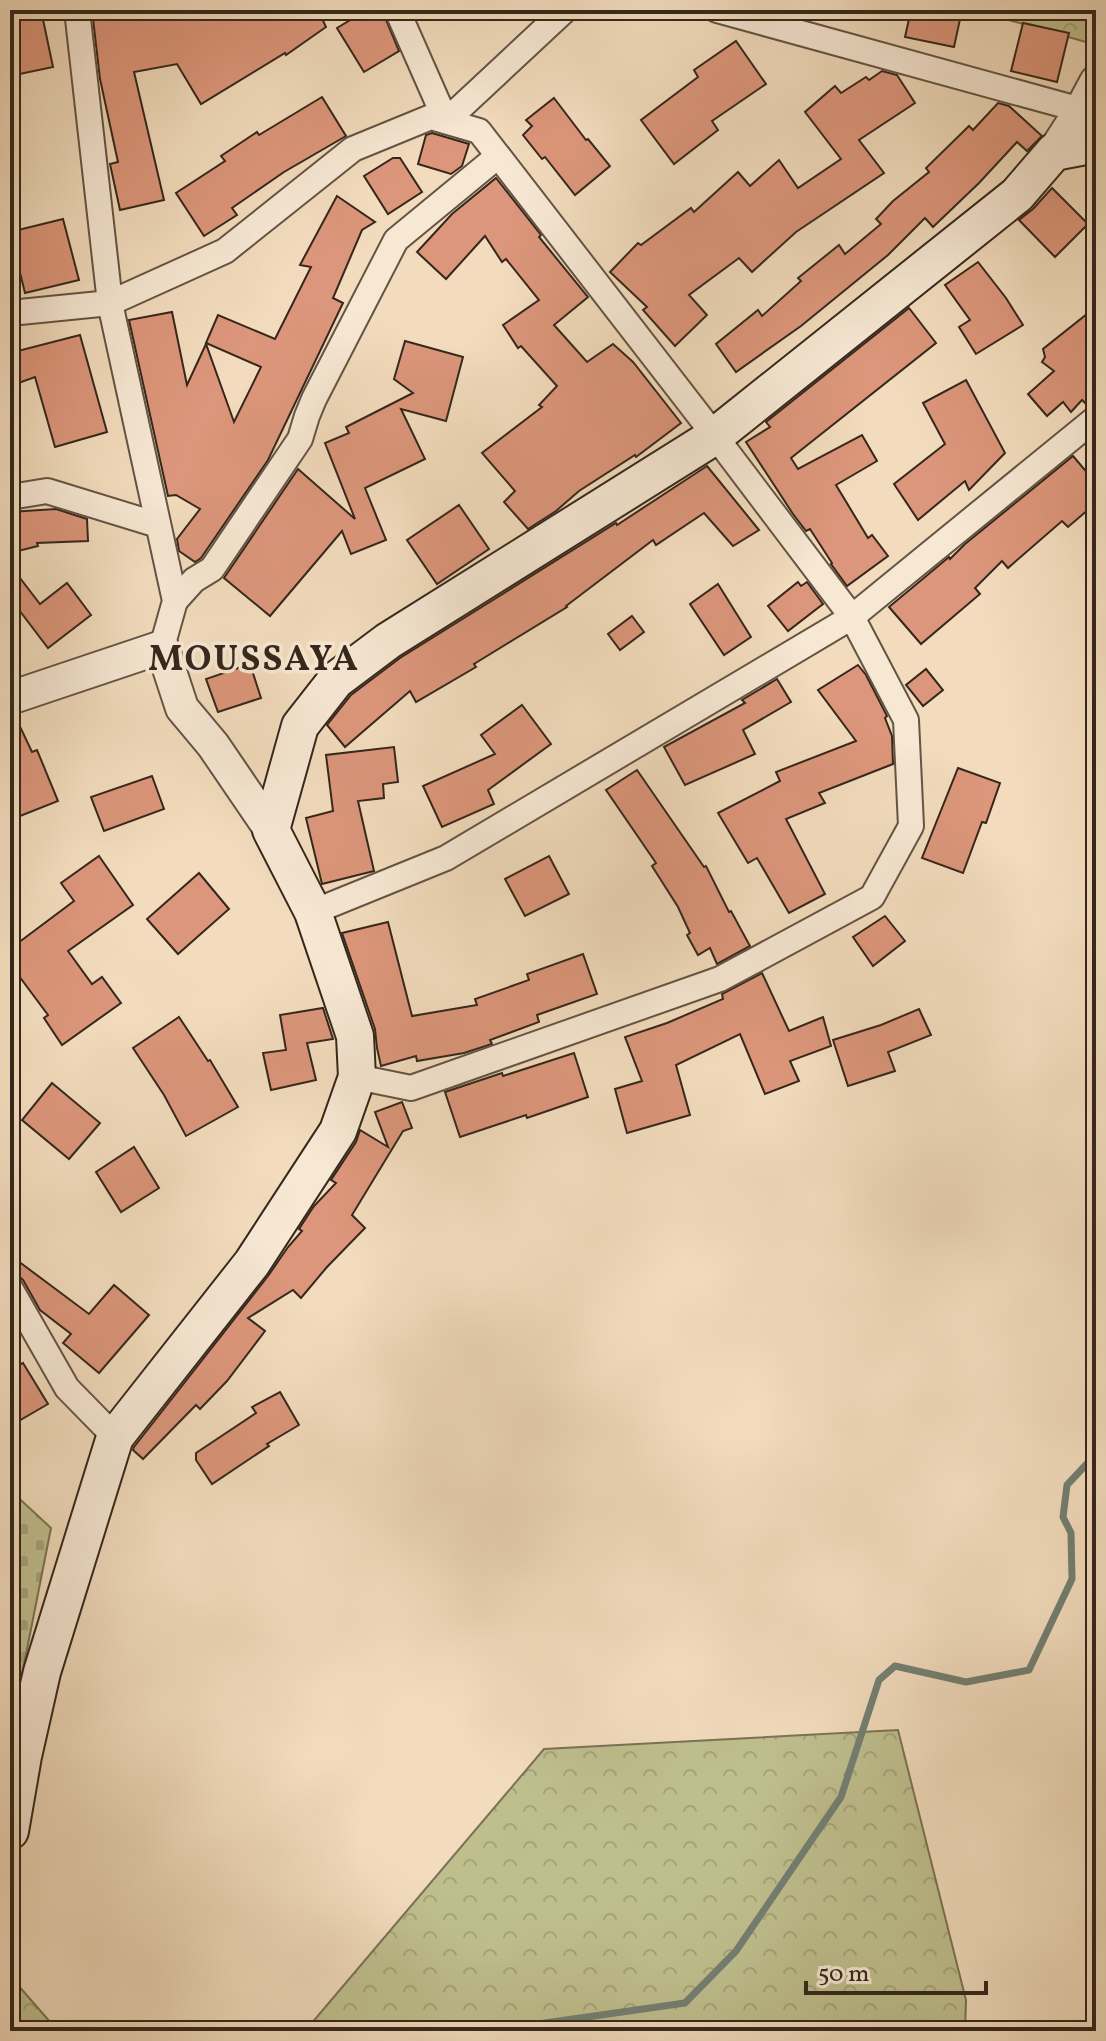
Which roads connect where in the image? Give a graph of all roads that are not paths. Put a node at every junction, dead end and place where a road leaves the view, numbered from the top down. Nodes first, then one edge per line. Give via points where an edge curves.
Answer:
1 (77, 10) edge
2 (397, 10) edge
3 (565, 10) edge
4 (717, 10) edge
5 (1089, 96) edge
6 (446, 121) junction
7 (1096, 144) edge
8 (1054, 152) junction
9 (498, 156) junction
10 (110, 303) junction
11 (10, 313) edge
12 (1096, 418) edge
13 (715, 436) junction
14 (10, 497) edge
15 (158, 525) junction
16 (175, 601) junction
17 (852, 617) junction
18 (162, 647) junction
19 (10, 698) edge
20 (271, 830) junction
21 (313, 912) junction
22 (357, 1077) junction
23 (10, 1288) edge
24 (115, 1437) junction
25 (10, 1831) edge

1 - 10 street
2 - 6 street
3 - 6 street
4 - 5 street
5 - 8 street
6 - 9 street via 479,131
6 - 10 street via 431,117 353,149 225,251
7 - 8 main road
8 - 13 main road via 1017,195
9 - 13 street
9 - 16 street via 396,240 314,399 300,439 212,569
10 - 11 street
10 - 15 street
12 - 17 street
13 - 17 street
13 - 20 main road via 388,641 336,680 300,726
14 - 15 street via 47,491
15 - 16 street
16 - 18 street
17 - 21 street via 446,858
17 - 22 street via 906,720 911,826 872,897 720,979 411,1088
18 - 19 street
18 - 20 street via 182,708
20 - 21 main road
21 - 22 main road via 355,1036
22 - 24 main road via 338,1131 252,1263
23 - 24 street via 67,1388
24 - 25 main road via 42,1672

